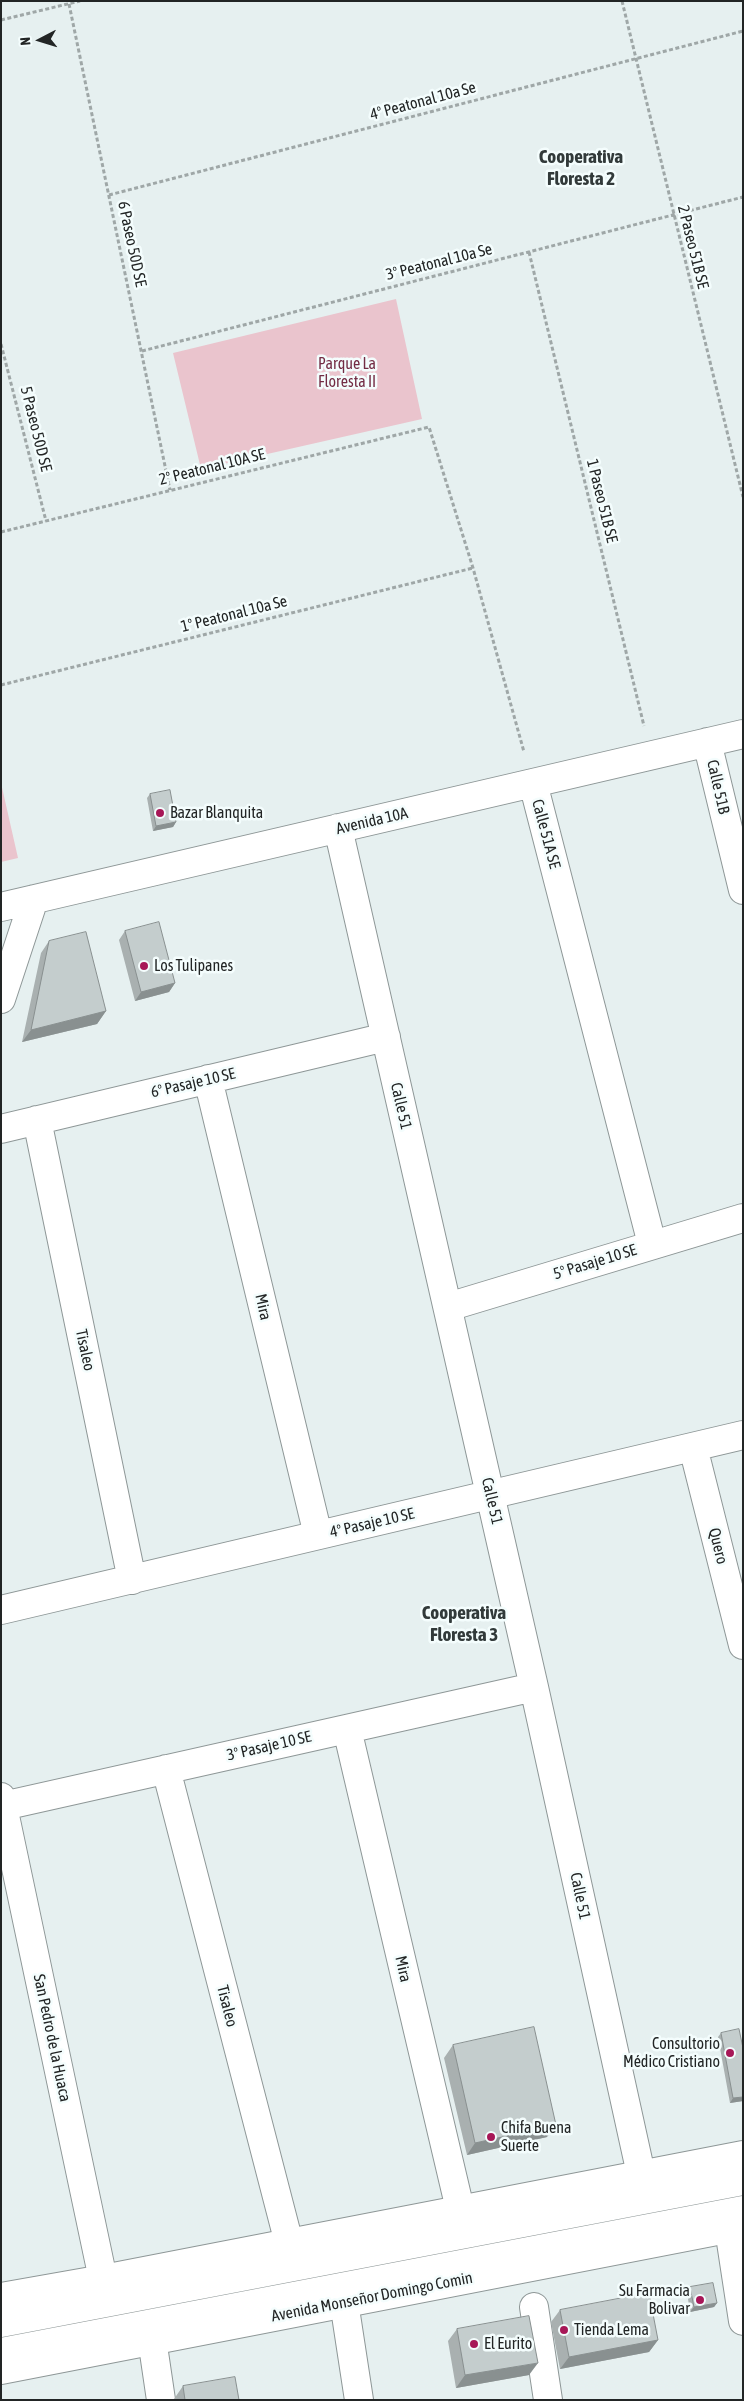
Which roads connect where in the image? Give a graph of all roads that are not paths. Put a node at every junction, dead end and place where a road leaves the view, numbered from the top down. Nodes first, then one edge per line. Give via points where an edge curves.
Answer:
1 (743, 734) edge
2 (707, 742) junction
3 (533, 783) junction
4 (338, 828) junction
5 (743, 890) edge
6 (34, 899) junction
7 (1, 907) edge
8 (1, 999) edge
9 (386, 1037) junction
10 (208, 1079) junction
11 (37, 1120) junction
12 (1, 1129) edge
13 (743, 1218) edge
14 (652, 1244) junction
15 (448, 1307) junction
16 (743, 1435) edge
17 (693, 1447) junction
18 (490, 1494) junction
19 (318, 1535) junction
20 (132, 1580) junction
21 (1, 1610) edge
22 (743, 1645) edge
23 (534, 1687) junction
24 (347, 1729) junction
25 (166, 1769) junction
26 (2, 1801) edge
27 (743, 2154) edge
28 (641, 2174) junction
29 (743, 2181) edge
30 (460, 2209) junction
31 (738, 2221) edge
32 (289, 2243) junction
33 (103, 2279) junction
34 (1, 2297) edge
35 (344, 2302) junction
36 (534, 2307) dead end
37 (743, 2321) edge
38 (1, 2323) edge
39 (152, 2339) junction
40 (1, 2352) edge
41 (1, 2370) edge
42 (161, 2400) edge
43 (359, 2400) edge
44 (548, 2400) edge

1 - 2 street, Avenida 10A
2 - 3 street, Avenida 10A
2 - 5 street, Calle 51B
3 - 4 street, Avenida 10A
3 - 14 street, Calle 51A SE
4 - 6 street, Avenida 10A
4 - 9 street, Calle 51
6 - 7 street, Avenida 10A
6 - 8 street
9 - 10 street, 6° Pasaje 10 SE
9 - 15 street, Calle 51
10 - 11 street, 6° Pasaje 10 SE
10 - 19 street, Mira
11 - 12 street, 6° Pasaje 10 SE
11 - 20 street, Tisaleo
13 - 14 street, 5° Pasaje 10 SE
14 - 15 street, 5° Pasaje 10 SE
15 - 18 street, Calle 51
16 - 17 street, 4° Pasaje 10 SE
17 - 18 street, 4° Pasaje 10 SE
17 - 22 street, Quero
18 - 19 street, 4° Pasaje 10 SE
18 - 23 street, Calle 51
19 - 20 street, 4° Pasaje 10 SE
20 - 21 street, 4° Pasaje 10 SE
23 - 24 street, 3° Pasaje 10 SE
23 - 28 street, Calle 51
24 - 25 street, 3° Pasaje 10 SE
24 - 30 street, Mira
25 - 26 street, 3° Pasaje 10 SE
25 - 32 street, Tisaleo
26 - 33 street, San Pedro de la Huaca
27 - 28 street
28 - 30 street
29 - 38 street
30 - 32 street
31 - 35 street, Avenida Monseñor Domingo Comin
31 - 37 street
31 - 40 street, Avenida Monseñor Domingo Comin
32 - 33 street
33 - 34 street
35 - 39 street, Avenida Monseñor Domingo Comin
35 - 43 street
36 - 44 street
39 - 41 street, Avenida Monseñor Domingo Comin
39 - 42 street

